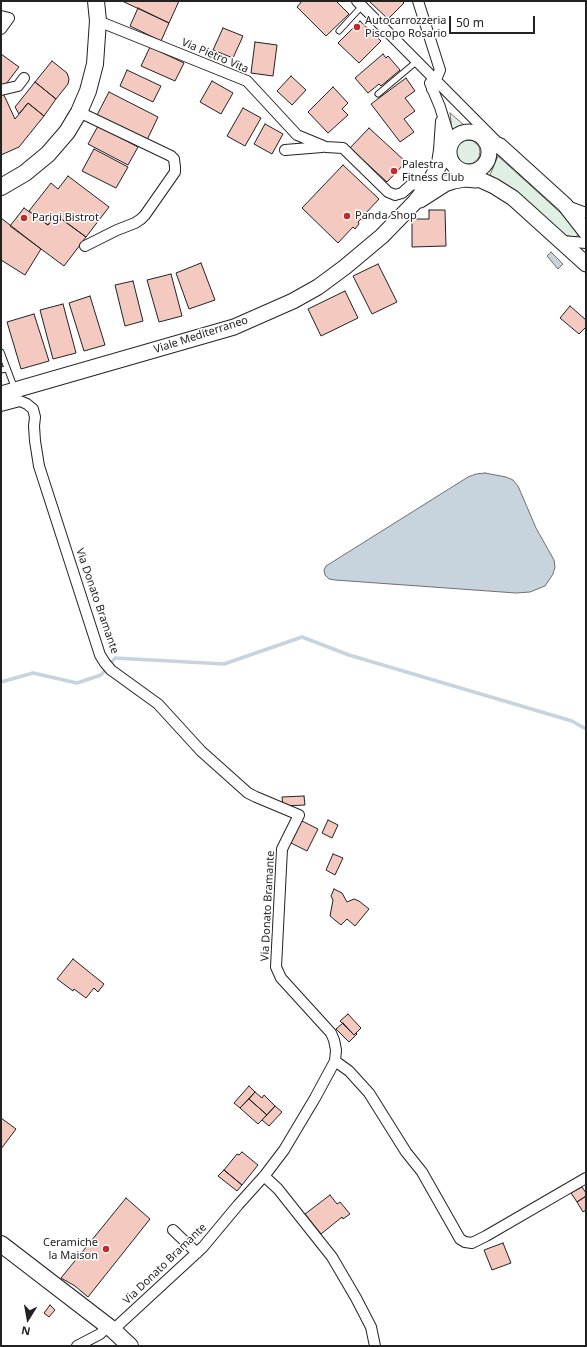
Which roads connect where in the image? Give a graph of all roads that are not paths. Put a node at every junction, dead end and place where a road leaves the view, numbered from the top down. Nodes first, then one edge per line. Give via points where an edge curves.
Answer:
1 (90, 1) edge
2 (96, 1) edge
3 (418, 1) edge
4 (359, 3) edge
5 (1, 16) edge
6 (98, 21) junction
7 (1, 29) edge
8 (339, 31) dead end
9 (419, 65) junction
10 (24, 78) dead end
11 (434, 85) junction
12 (1, 90) edge
13 (378, 94) dead end
14 (440, 107) junction
15 (464, 110) junction
16 (79, 112) junction
17 (480, 136) junction
18 (450, 146) junction
19 (500, 146) junction
20 (326, 147) junction
21 (285, 150) dead end
22 (437, 167) junction
23 (472, 175) junction
24 (1, 187) edge
25 (426, 188) junction
26 (415, 202) junction
27 (565, 205) junction
28 (586, 213) edge
29 (586, 232) edge
30 (561, 242) junction
31 (586, 243) edge
32 (85, 246) dead end
33 (586, 264) edge
34 (1, 352) edge
35 (7, 369) junction
36 (1, 370) edge
37 (8, 392) edge
38 (1, 406) edge
39 (335, 1060) junction
40 (264, 1176) junction
41 (586, 1178) edge
42 (173, 1230) dead end
43 (1, 1244) edge
44 (197, 1253) junction
45 (110, 1328) junction
46 (77, 1346) edge
47 (130, 1346) edge
48 (375, 1346) edge

1 - 6 main road
2 - 6 main road
3 - 11 street via 440,70
4 - 8 lane
4 - 9 street
5 - 7 street via 9,18
6 - 16 main road via 92,77
6 - 20 street, Via Pietro Vita via 247,81 297,135
9 - 11 street
9 - 13 lane
10 - 12 street via 18,86
11 - 14 street
11 - 15 street
14 - 18 street
14 - 22 street via 441,131
15 - 17 street
15 - 19 street
16 - 24 main road via 67,132 48,154 25,173
16 - 32 street via 170,156 174,159 176,167 141,219
17 - 18 street via 463,133 458,135
17 - 19 street
17 - 23 street via 486,143 489,154 487,160
18 - 22 street, Viale Mediterraneo
18 - 23 street via 450,160 458,169
19 - 27 street
20 - 21 street
20 - 25 street, Via Pietro Vita via 342,148 388,192 395,195 412,185 418,184
22 - 25 street, Viale Mediterraneo
23 - 26 street, Viale Mediterraneo via 445,184
23 - 30 street via 513,198
25 - 26 street, Viale Mediterraneo
26 - 37 street, Viale Mediterraneo via 382,236 345,267 293,301 234,327
27 - 28 street
27 - 29 street
30 - 31 street
30 - 33 street
34 - 35 lane
35 - 36 lane
35 - 37 lane
38 - 39 street, Via Donato Bramante via 20,401 33,409 40,466 105,663 158,704 201,751 248,792 299,815 282,849 276,967 281,978 331,1033 336,1050
39 - 40 street, Via Donato Bramante via 284,1150
39 - 41 street via 369,1093 406,1152 422,1172 460,1239 466,1242 472,1243 486,1236
40 - 44 street, Via Donato Bramante
40 - 48 street via 278,1189 332,1257 371,1326
42 - 44 street
43 - 45 main road
44 - 45 street, Via Donato Bramante
45 - 46 street, Via Donato Bramante
45 - 47 main road

